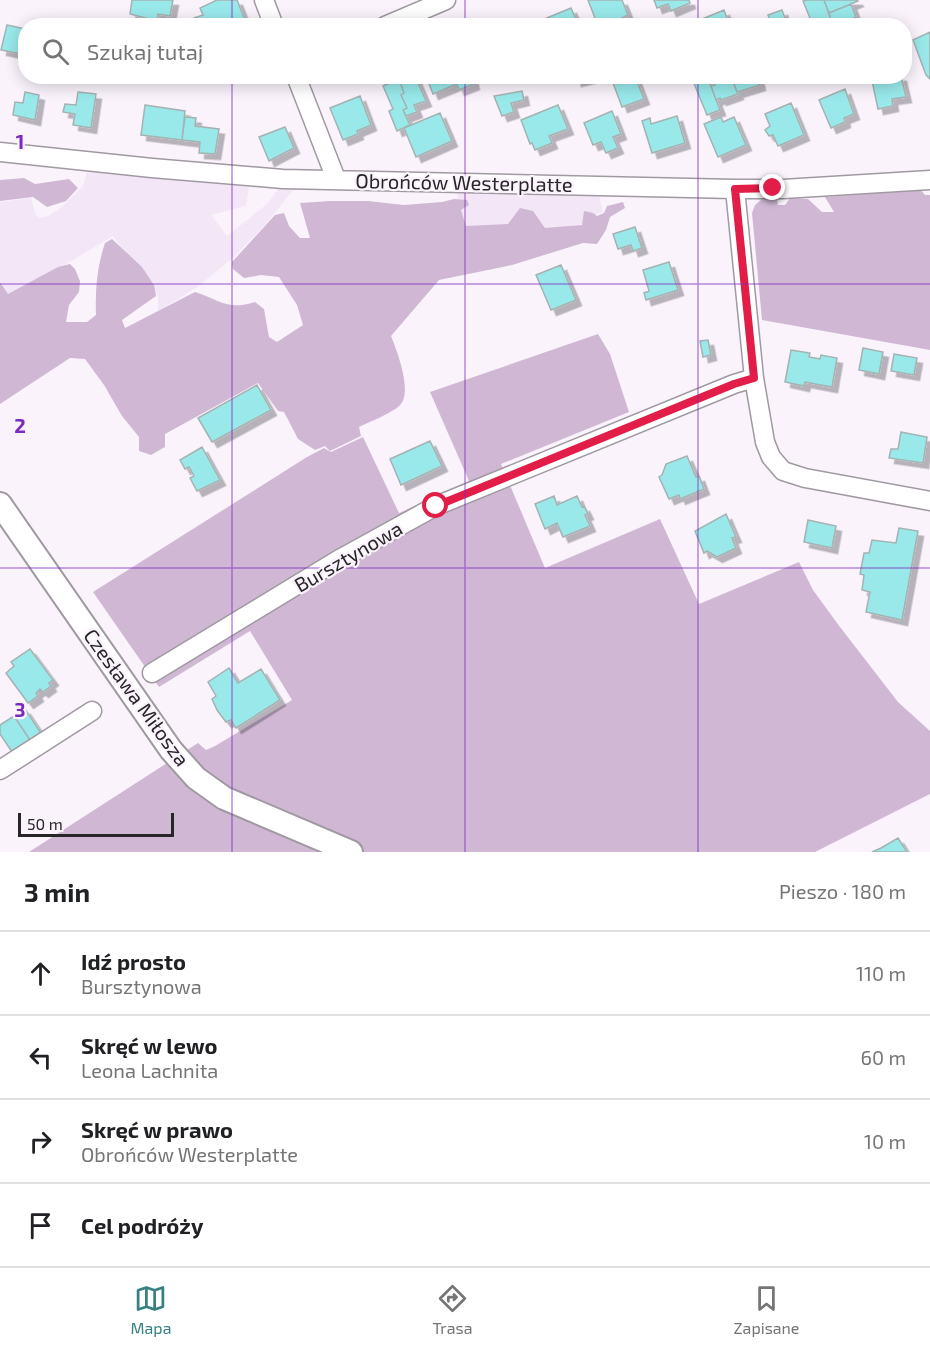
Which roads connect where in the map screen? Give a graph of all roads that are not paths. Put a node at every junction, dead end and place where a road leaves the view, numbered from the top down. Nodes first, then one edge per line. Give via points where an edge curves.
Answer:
1 (264, 0) edge
2 (446, 0) edge
3 (271, 18) edge
4 (404, 18) edge
5 (299, 84) edge
6 (0, 152) edge
7 (336, 179) junction
8 (930, 180) edge
9 (735, 189) junction
10 (754, 378) junction
11 (930, 501) edge
12 (0, 504) edge
13 (152, 673) dead end
14 (92, 711) dead end
15 (0, 770) edge
16 (351, 852) edge

1 - 3 street
2 - 4 street
5 - 7 street
6 - 7 street, Obrońców Westerplatte via 219,174
7 - 9 street, Obrońców Westerplatte
8 - 9 street, Obrońców Westerplatte
9 - 10 street
10 - 11 street via 765,442 783,471
10 - 13 street, Bursztynowa via 436,506 338,560
12 - 16 street, Czesława Miłosza via 171,750 196,778 224,798
14 - 15 street

